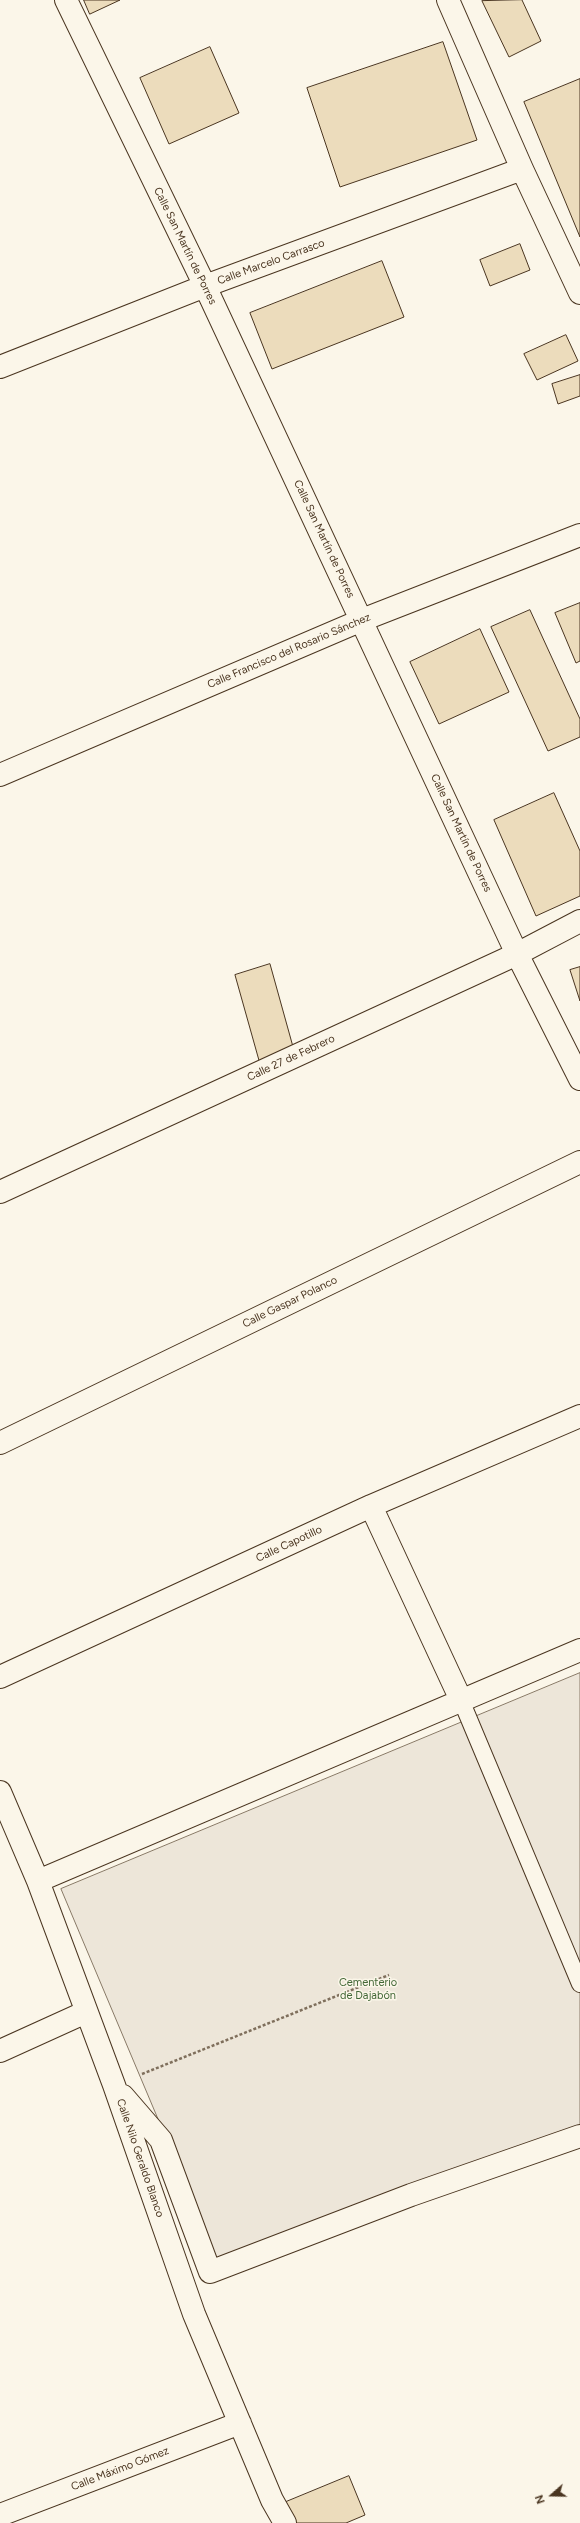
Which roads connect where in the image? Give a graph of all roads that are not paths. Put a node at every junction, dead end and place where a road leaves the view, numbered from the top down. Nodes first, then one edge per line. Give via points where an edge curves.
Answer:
1 (66, 0) edge
2 (448, 0) edge
3 (522, 170) junction
4 (205, 286) junction
5 (580, 293) edge
6 (0, 367) edge
7 (580, 535) edge
8 (362, 620) junction
9 (0, 775) edge
10 (580, 921) edge
11 (517, 954) junction
12 (580, 1079) edge
13 (580, 1162) edge
14 (0, 1192) edge
15 (580, 1416) edge
16 (0, 1443) edge
17 (371, 1506) junction
18 (580, 1650) edge
19 (0, 1677) edge
20 (461, 1700) junction
21 (0, 1792) edge
22 (38, 1881) junction
23 (580, 1984) edge
24 (86, 2012) junction
25 (0, 2051) edge
26 (114, 2085) junction
27 (580, 2136) edge
28 (240, 2423) junction
29 (0, 2515) edge
30 (284, 2523) edge

1 - 4 street, Calle San Martín de Porres
2 - 3 street
3 - 4 street, Calle Marcelo Carrasco
3 - 5 street
4 - 6 street, Calle Marcelo Carrasco
4 - 8 street, Calle San Martín de Porres
7 - 8 street, Calle Francisco del Rosario Sánchez
8 - 9 street, Calle Francisco del Rosario Sánchez
8 - 11 street, Calle San Martín de Porres
10 - 11 street, Calle 27 de Febrero
11 - 12 street, Calle San Martín de Porres
11 - 14 street, Calle 27 de Febrero
13 - 16 street, Calle Gaspar Polanco
15 - 17 street, Calle Capotillo
17 - 19 street, Calle Capotillo
17 - 20 street
18 - 20 street
20 - 22 street
20 - 23 lane
21 - 22 street, Calle Nilo Geraldo Blanco
22 - 24 street, Calle Nilo Geraldo Blanco
24 - 25 street
24 - 26 street, Calle Nilo Geraldo Blanco
26 - 27 street via 161,2140 210,2272 411,2195
26 - 28 street, Calle Nilo Geraldo Blanco via 194,2314
28 - 29 street, Calle Máximo Gómez
28 - 30 street, Calle Nilo Geraldo Blanco

